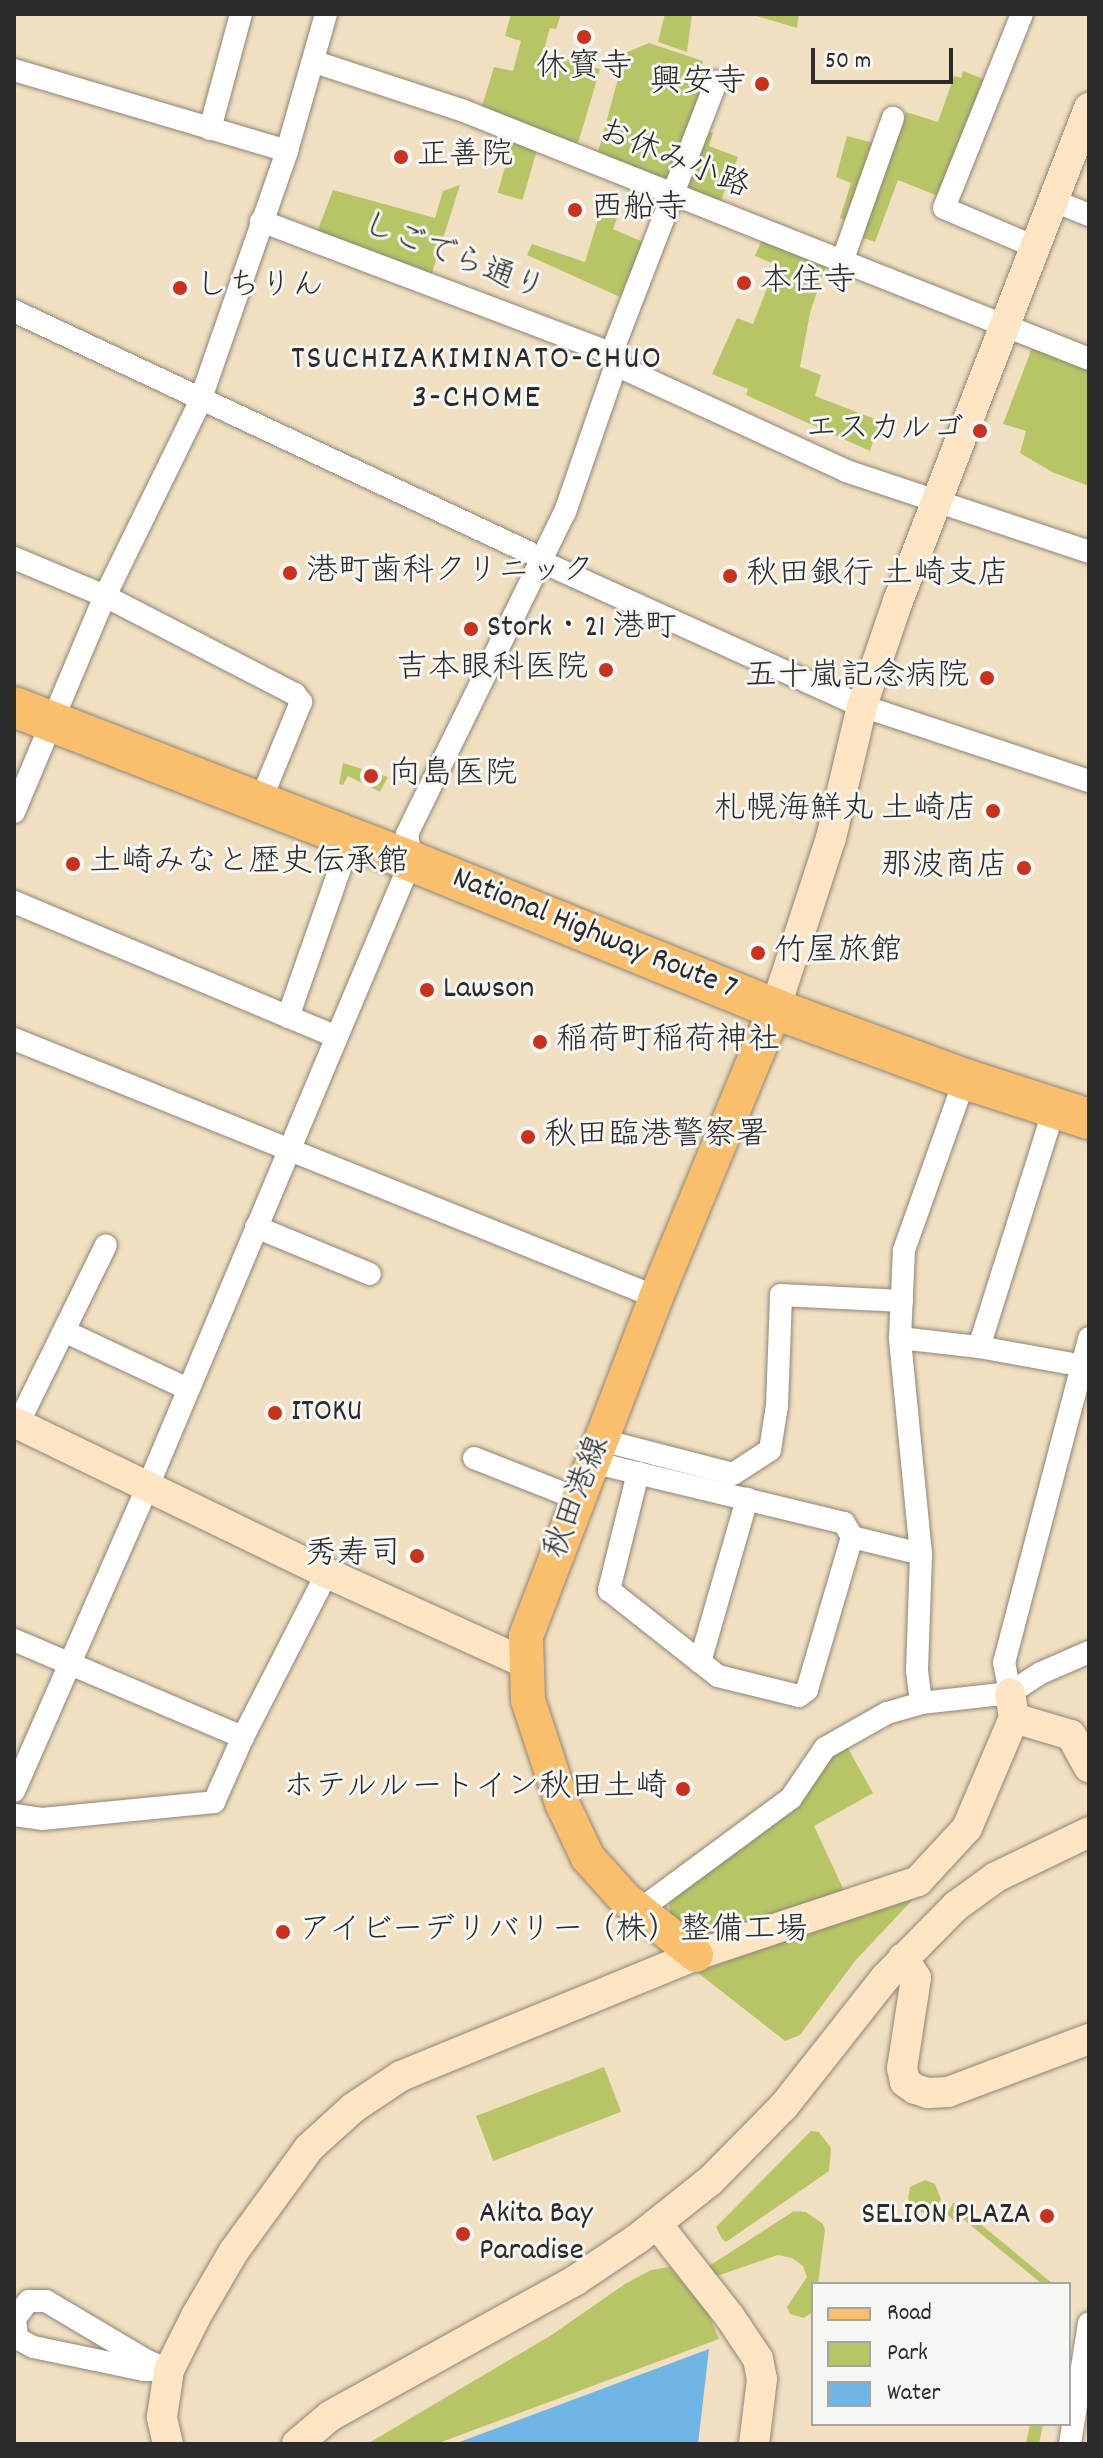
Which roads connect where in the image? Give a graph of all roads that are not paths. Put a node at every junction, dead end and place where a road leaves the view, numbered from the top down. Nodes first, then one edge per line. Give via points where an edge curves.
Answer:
1 (241, 14) edge
2 (326, 14) edge
3 (1022, 14) edge
4 (315, 62) junction
5 (14, 70) edge
6 (716, 82) dead end
7 (1089, 108) edge
8 (893, 118) dead end
9 (210, 129) junction
10 (287, 151) junction
11 (671, 195) junction
12 (1052, 200) junction
13 (1089, 215) edge
14 (261, 221) junction
15 (1035, 247) junction
16 (842, 262) junction
17 (14, 311) edge
18 (1005, 325) junction
19 (1089, 359) edge
20 (613, 361) junction
21 (201, 399) junction
22 (936, 502) junction
23 (1089, 552) edge
24 (533, 556) junction
25 (14, 558) edge
26 (105, 596) junction
27 (862, 706) junction
28 (32, 714) edge
29 (1089, 781) edge
30 (260, 802) junction
31 (14, 812) edge
32 (351, 837) junction
33 (411, 861) junction
34 (14, 902) edge
35 (775, 1009) junction
36 (288, 1017) junction
37 (336, 1037) junction
38 (14, 1039) edge
39 (965, 1079) junction
40 (1071, 1114) edge
41 (288, 1151) junction
42 (256, 1227) junction
43 (106, 1245) dead end
44 (370, 1274) dead end
45 (656, 1297) junction
46 (902, 1301) junction
47 (64, 1331) junction
48 (900, 1338) junction
49 (1089, 1338) edge
50 (979, 1347) junction
51 (1085, 1367) edge
52 (188, 1389) junction
53 (16, 1423) edge
54 (596, 1451) junction
55 (474, 1458) dead end
56 (638, 1473) junction
57 (148, 1486) junction
58 (578, 1499) junction
59 (747, 1499) junction
60 (852, 1537) junction
61 (921, 1554) junction
62 (327, 1573) junction
63 (14, 1640) edge
64 (1089, 1652) edge
65 (700, 1662) junction
66 (525, 1663) junction
67 (69, 1664) junction
68 (921, 1703) junction
69 (1012, 1706) junction
70 (243, 1737) junction
71 (1089, 1767) edge
72 (14, 1791) edge
73 (14, 1815) edge
74 (1089, 1832) edge
75 (638, 1911) junction
76 (696, 1955) junction
77 (903, 1958) junction
78 (1089, 2039) edge
79 (657, 2224) junction
80 (1089, 2323) edge
81 (169, 2370) junction
82 (168, 2444) edge
83 (297, 2444) edge
84 (754, 2444) edge
85 (1070, 2444) edge

1 - 9 street
2 - 4 street
3 - 15 street via 944,208
4 - 10 street
4 - 11 street, お休み小路 via 464,111
5 - 9 street
6 - 11 street
7 - 12 street
8 - 16 street
9 - 10 street
10 - 14 street
11 - 16 street, お休み小路
11 - 20 street
12 - 13 street
12 - 15 street
14 - 20 street, しごでら通り via 607,352
14 - 21 street
15 - 18 street
16 - 18 street, お休み小路
17 - 21 street
18 - 19 street, お休み小路
18 - 22 street
20 - 22 street, しごでら通り via 846,471
20 - 24 street via 565,512
21 - 24 street
21 - 26 street
22 - 23 street, しごでら通り
22 - 27 street
24 - 27 street
24 - 33 street via 407,834
25 - 26 street
26 - 28 street
26 - 30 street via 295,694 301,702
27 - 29 street
27 - 35 street via 831,838
28 - 30 highway, National Highway Route 7
28 - 31 street
30 - 32 highway, National Highway Route 7
32 - 33 highway, National Highway Route 7
32 - 36 street
33 - 35 highway, National Highway Route 7
33 - 37 street
34 - 36 street
35 - 39 highway, National Highway Route 7
35 - 45 main road, 秋田港線
36 - 37 street
37 - 41 street
38 - 41 street
39 - 40 highway, National Highway Route 7
39 - 46 street via 904,1250
40 - 50 street
41 - 42 street
41 - 45 street
42 - 44 street
42 - 52 street
43 - 47 street
45 - 54 main road, 秋田港線
46 - 48 street
46 - 54 street via 781,1295 770,1450 733,1474
47 - 52 street
47 - 53 street
48 - 50 street
48 - 61 street
49 - 51 street
50 - 51 street
51 - 69 street via 1004,1663
52 - 57 street
53 - 57 street
54 - 56 street
54 - 58 main road, 秋田港線
55 - 58 street
56 - 59 street
56 - 65 street via 609,1590
57 - 62 street
57 - 67 street
58 - 66 main road, 秋田港線 via 526,1636
59 - 60 street via 844,1523
59 - 65 street
60 - 61 street
60 - 65 street via 807,1690 799,1696 718,1676
61 - 68 street
62 - 66 street
62 - 70 street
63 - 67 street
64 - 69 street via 1041,1673
66 - 75 main road, 秋田港線 via 528,1700 572,1825 588,1858
67 - 70 street
67 - 72 street
68 - 69 street
68 - 75 street via 887,1713 825,1748 791,1798
69 - 71 street via 1071,1735
69 - 76 street via 967,1828 918,1881
70 - 73 street via 214,1802 42,1819
74 - 77 street via 996,1877 956,1906
75 - 76 main road, 秋田港線
76 - 81 street via 401,2076 353,2108 309,2148 234,2251
77 - 78 street via 916,1978 902,2068 905,2082 915,2089 948,2092
77 - 79 street via 784,2106 710,2181
79 - 83 street via 576,2280 330,2416
79 - 84 street via 758,2359 762,2379
80 - 85 street
81 - 81 street via 144,2370 33,2347 17,2338 15,2318 29,2301 46,2301
81 - 82 street via 162,2417

